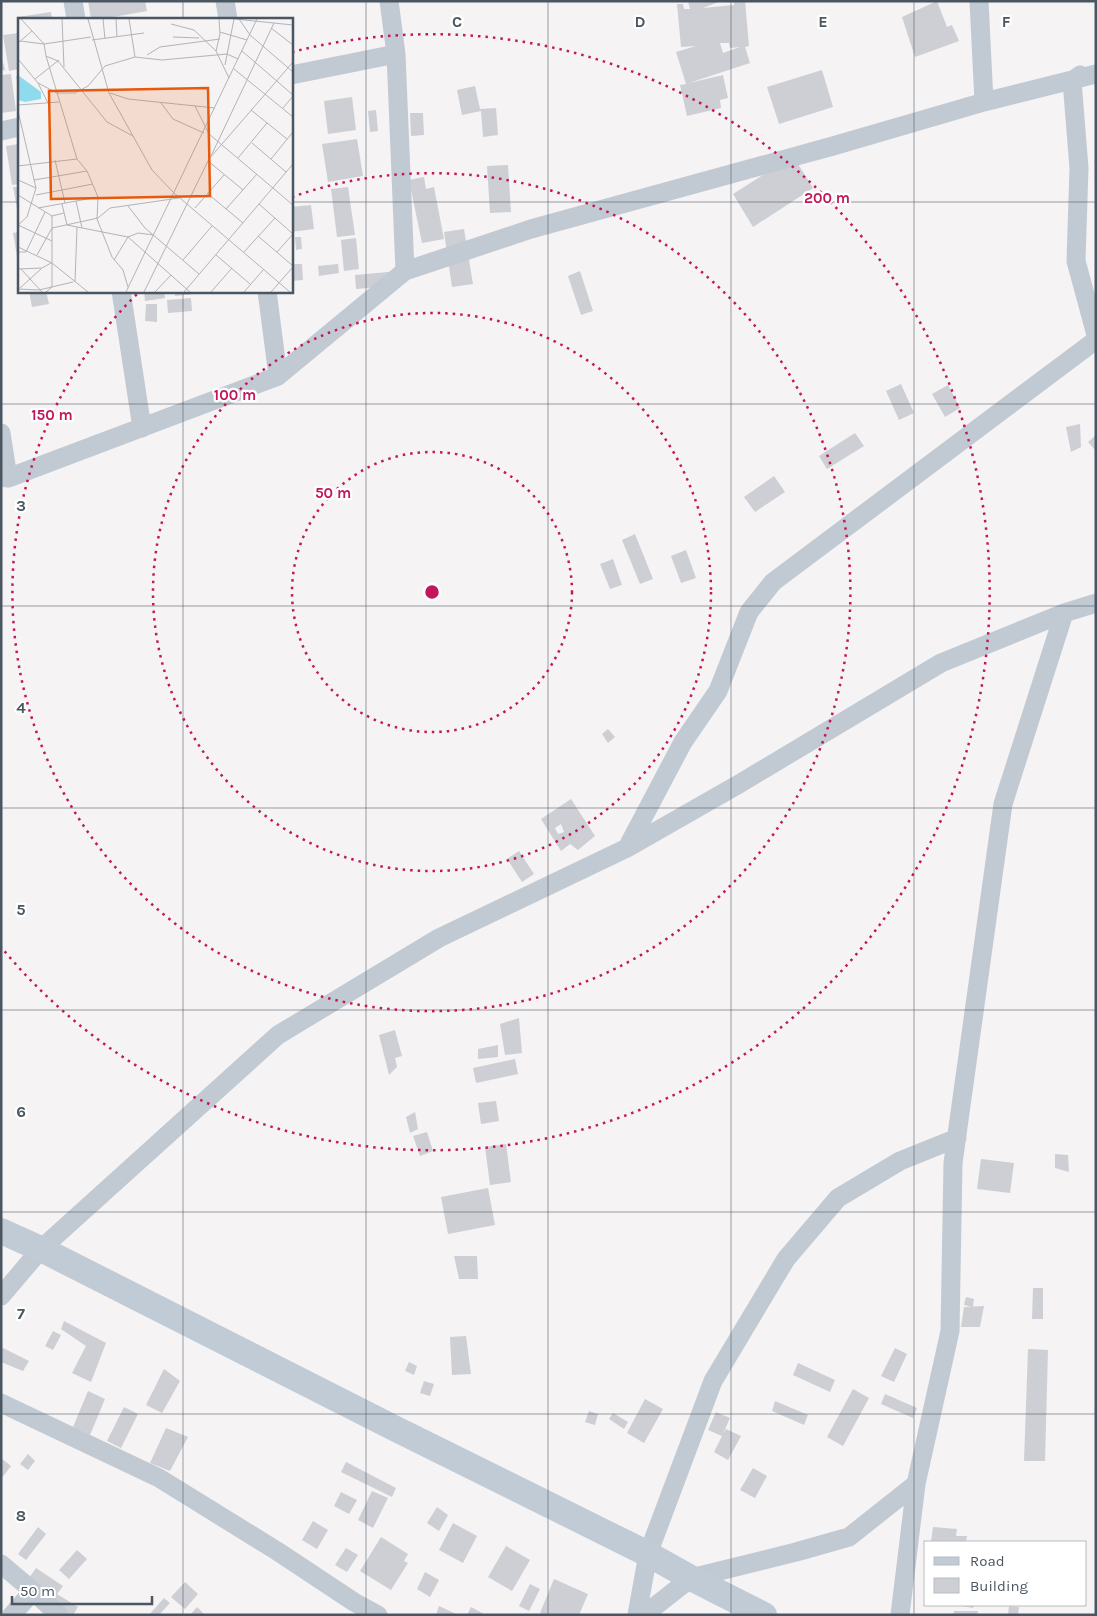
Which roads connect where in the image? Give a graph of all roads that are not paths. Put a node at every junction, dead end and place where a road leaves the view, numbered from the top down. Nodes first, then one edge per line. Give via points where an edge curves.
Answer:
1 (73, 1) edge
2 (225, 1) edge
3 (389, 1) edge
4 (979, 1) edge
5 (76, 18) edge
6 (228, 18) edge
7 (396, 54) junction
8 (1096, 64) edge
9 (1096, 74) edge
10 (292, 75) edge
11 (1072, 81) junction
12 (984, 102) junction
13 (18, 127) edge
14 (1, 131) edge
15 (405, 271) junction
16 (121, 292) edge
17 (267, 292) edge
18 (1096, 335) edge
19 (1096, 340) edge
20 (278, 376) junction
21 (142, 428) junction
22 (1, 433) edge
23 (5, 477) edge
24 (1096, 602) edge
25 (1064, 613) junction
26 (627, 848) junction
27 (957, 1138) junction
28 (1, 1231) edge
29 (41, 1249) junction
30 (1, 1296) edge
31 (1, 1403) edge
32 (916, 1484) junction
33 (648, 1554) junction
34 (1, 1564) edge
35 (691, 1578) junction
36 (34, 1591) junction
37 (348, 1608) edge
38 (12, 1615) edge
39 (59, 1615) edge
40 (378, 1615) edge
41 (637, 1615) edge
42 (644, 1615) edge
43 (764, 1615) edge
44 (900, 1615) edge

1 - 5 street
2 - 6 street
3 - 7 street
4 - 12 street
7 - 10 street
7 - 15 street
8 - 11 street
9 - 11 street
11 - 12 street
11 - 18 street via 1079,168 1076,261
12 - 15 street via 530,229
13 - 14 street
15 - 20 street
16 - 21 street
17 - 20 street
19 - 26 street via 773,582 749,612 718,691 684,742
20 - 21 street
21 - 23 street
22 - 23 street
24 - 25 street
25 - 26 street via 941,663
25 - 27 street via 1003,804
26 - 29 street via 439,938 278,1035
27 - 32 street via 953,1163 950,1331
27 - 33 street via 900,1160 838,1198 786,1259 713,1381
28 - 29 street
29 - 30 street
29 - 33 street
31 - 37 street via 159,1478 277,1551
32 - 35 street via 848,1537
32 - 44 street
33 - 35 street
33 - 41 street
34 - 36 street
35 - 42 street
35 - 43 street
36 - 38 street
36 - 39 street
37 - 40 street

